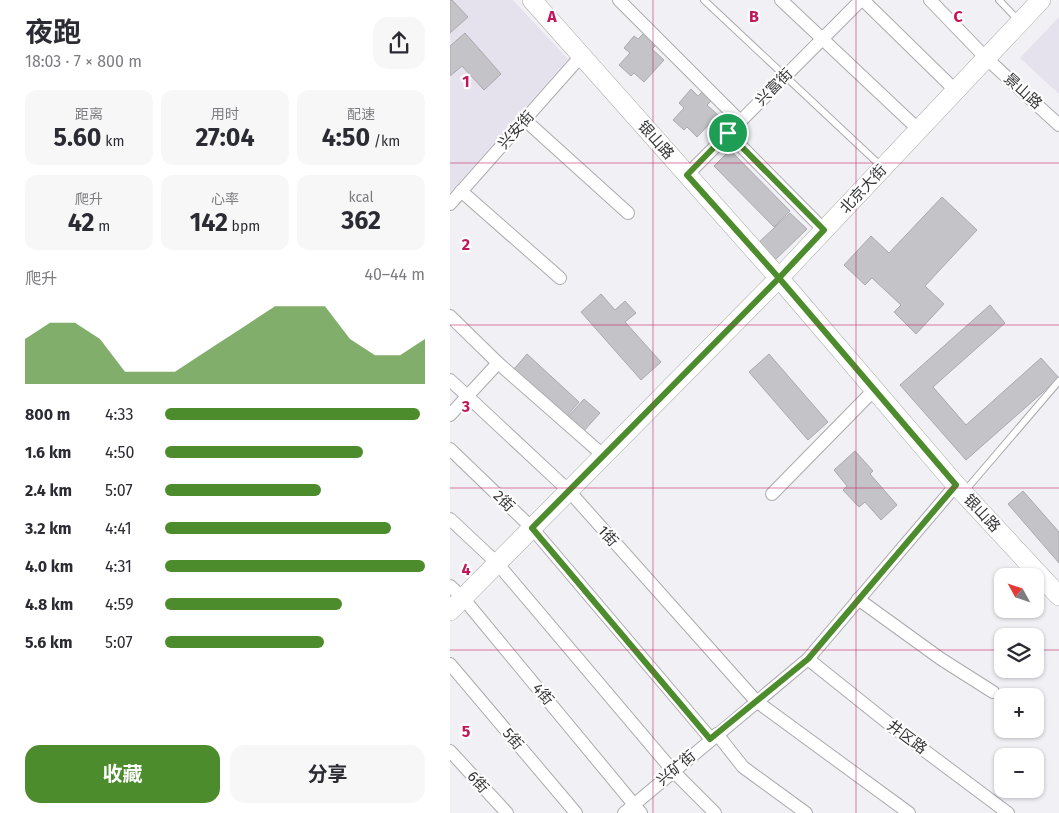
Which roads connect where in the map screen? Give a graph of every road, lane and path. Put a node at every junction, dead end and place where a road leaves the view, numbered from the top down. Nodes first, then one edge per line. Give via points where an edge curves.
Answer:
1 (532, 0) edge
2 (618, 0) edge
3 (704, 0) edge
4 (781, 0) edge
5 (862, 0) edge
6 (930, 0) edge
7 (999, 0) edge
8 (1041, 0) edge
9 (1020, 22) junction
10 (822, 39) junction
11 (581, 56) junction
12 (986, 58) junction
13 (785, 76) junction
14 (956, 90) junction
15 (525, 120) junction
16 (740, 122) junction
17 (1059, 124) edge
18 (919, 130) junction
19 (728, 133) junction
20 (882, 168) junction
21 (687, 175) junction
22 (461, 191) junction
23 (450, 204) edge
24 (628, 213) dead end
25 (824, 230) junction
26 (560, 278) dead end
27 (779, 278) junction
28 (450, 316) edge
29 (498, 363) junction
30 (450, 380) edge
31 (1059, 381) edge
32 (874, 390) junction
33 (467, 396) junction
34 (450, 415) edge
35 (450, 449) edge
36 (604, 456) junction
37 (960, 489) junction
38 (568, 491) junction
39 (772, 494) dead end
40 (450, 519) edge
41 (532, 528) junction
42 (497, 564) junction
43 (1059, 596) edge
44 (454, 598) edge
45 (858, 600) junction
46 (808, 659) junction
47 (450, 664) edge
48 (993, 692) dead end
49 (756, 702) junction
50 (714, 737) junction
51 (450, 751) edge
52 (673, 771) junction
53 (638, 809) edge
54 (506, 813) edge
55 (576, 813) edge
56 (624, 813) edge
57 (716, 813) edge
58 (806, 813) edge
59 (909, 813) edge
60 (1008, 813) edge

1 - 11 street, 银山路
2 - 16 street
3 - 13 lane
4 - 10 street
5 - 10 street, 兴富街
5 - 14 street
6 - 12 street, 景山路
7 - 9 lane
8 - 9 street, 北京大街
9 - 12 street, 北京大街
10 - 13 street, 兴富街
10 - 18 street
11 - 15 street, 兴安街
11 - 21 street, 银山路
12 - 14 street, 北京大街
12 - 17 street, 景山路
13 - 16 street, 兴富街
13 - 20 lane
14 - 18 street, 北京大街
15 - 22 street, 兴安街
15 - 24 street
16 - 19 street, 兴富街
18 - 20 street, 北京大街
19 - 21 street, 兴富街
19 - 25 street
20 - 25 street, 北京大街
21 - 27 street, 银山路
22 - 23 street, 兴安街
22 - 26 street
25 - 27 street, 北京大街
27 - 32 street, 银山路
27 - 36 street, 北京大街
28 - 29 street
29 - 33 street
29 - 36 street
30 - 33 street, 1街
31 - 37 lane
32 - 37 street, 银山路
32 - 39 street
33 - 34 street
33 - 38 street, 1街
35 - 41 street, 2街
36 - 38 street, 北京大街
37 - 43 street, 银山路
37 - 45 street, 兴矿街
38 - 41 street, 北京大街
38 - 49 street, 1街
40 - 42 street
41 - 42 street, 北京大街
41 - 50 street, 2街
42 - 44 street, 北京大街
42 - 52 street
44 - 53 street, 4街
45 - 46 street, 兴矿街
45 - 48 street
46 - 49 street, 兴矿街
46 - 60 street, 井区路
47 - 55 street, 5街
49 - 50 street, 兴矿街
49 - 59 street, 1街
50 - 52 street, 兴矿街
50 - 58 street, 2街 via 743,767
51 - 54 street, 6街
52 - 53 street, 兴矿街
52 - 57 street
53 - 56 street, 兴矿街

